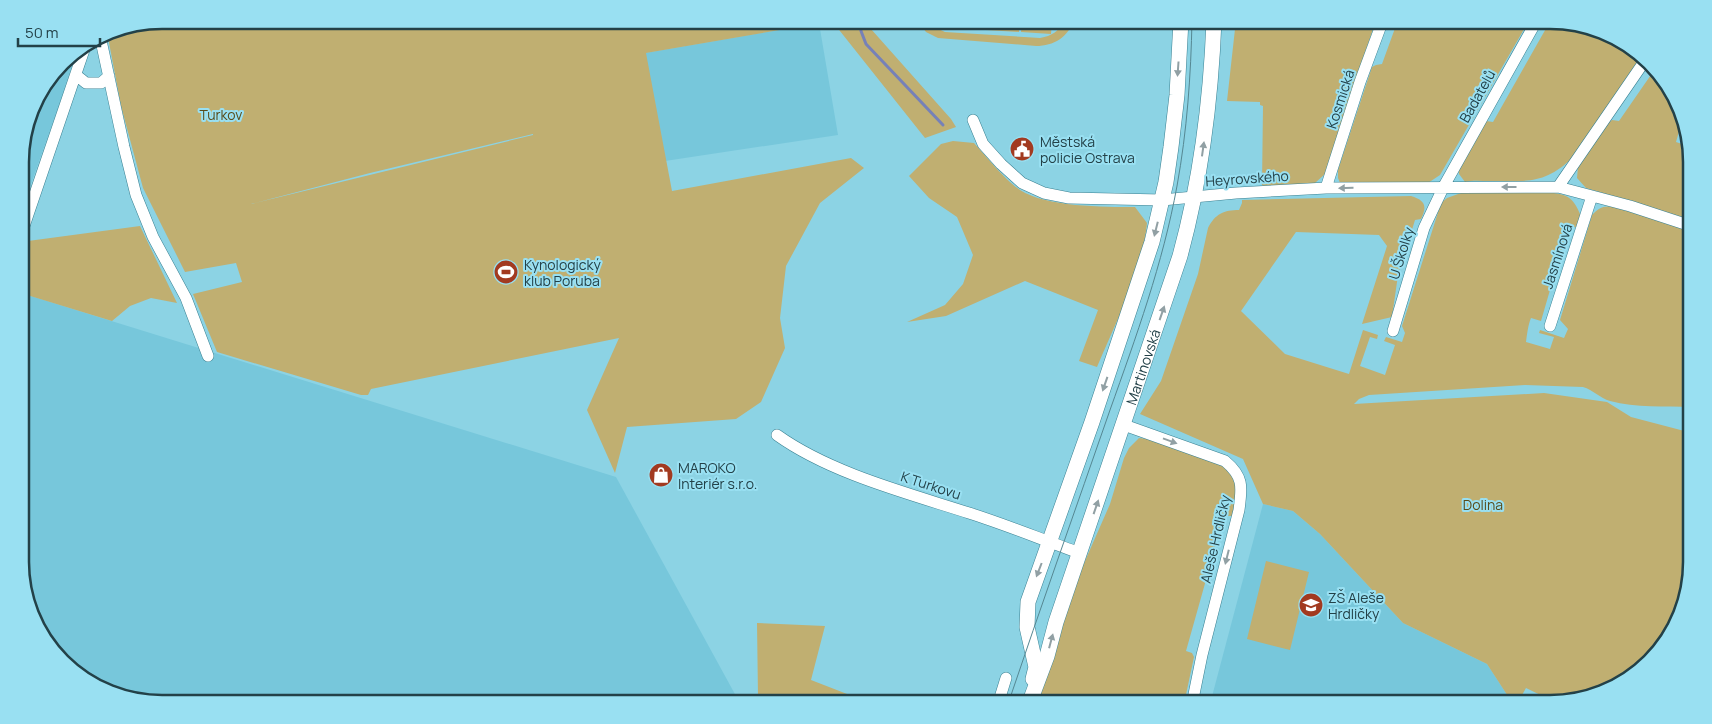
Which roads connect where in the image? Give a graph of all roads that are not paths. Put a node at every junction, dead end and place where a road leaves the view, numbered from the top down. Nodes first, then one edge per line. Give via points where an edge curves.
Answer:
1 (1180, 29) edge
2 (1213, 29) edge
3 (1380, 29) edge
4 (1532, 29) edge
5 (102, 44) edge
6 (82, 55) edge
7 (1641, 66) edge
8 (76, 75) junction
9 (109, 76) junction
10 (973, 120) dead end
11 (1444, 186) junction
12 (1558, 187) junction
13 (1326, 188) junction
14 (1592, 196) junction
15 (1195, 197) junction
16 (1162, 200) junction
17 (29, 209) edge
18 (1683, 224) edge
19 (1550, 326) dead end
20 (1393, 331) dead end
21 (208, 356) dead end
22 (1124, 426) junction
23 (777, 435) dead end
24 (1050, 542) junction
25 (1080, 553) junction
26 (1006, 678) dead end
27 (1001, 695) edge
28 (1029, 695) edge
29 (1031, 695) edge
30 (1194, 695) edge

1 -> 16 street, Martinovská via 1174,124
15 -> 2 street, Martinovská via 1206,126
3 - 13 street, Kosmická
4 - 11 street, Badatelů
5 - 9 street
6 - 8 street
7 - 12 street
8 - 9 street via 86,83 101,83
8 - 17 street
9 - 21 street via 136,195 152,236 186,298
10 - 16 street, Heyrovského via 983,144 1001,164 1022,183 1037,190 1070,198
12 -> 11 street, Heyrovského
11 -> 13 street, Heyrovského
11 - 20 street, U Školky via 1424,228
12 - 14 street, Heyrovského
13 - 15 street, Heyrovského
14 - 18 street, Heyrovského
14 - 19 street, Jasmínová
15 - 16 street, Heyrovského
22 -> 15 street, Martinovská via 1179,262
16 -> 24 street, Martinovská via 1144,270
25 -> 22 street, Martinovská
22 -> 30 street, Aleše Hrdličky via 1225,461 1239,476 1242,488 1239,510
23 - 24 street, K Turkovu via 796,449 833,466
24 - 25 street, K Turkovu
24 -> 28 street, Martinovská via 1027,608 1036,667
29 -> 25 street, Martinovská
26 - 27 street

